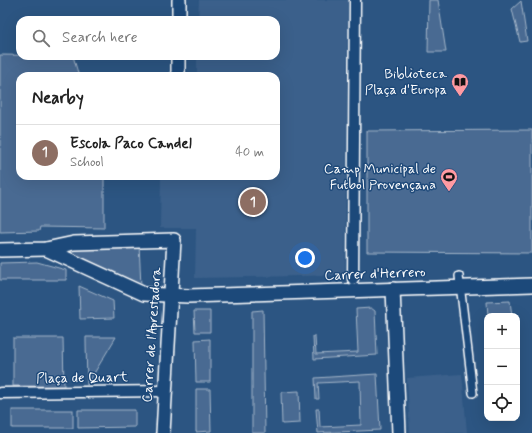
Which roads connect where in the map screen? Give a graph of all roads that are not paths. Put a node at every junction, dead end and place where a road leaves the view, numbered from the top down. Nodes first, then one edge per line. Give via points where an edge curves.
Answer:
1 (179, 0) edge
2 (355, 0) edge
3 (179, 16) edge
4 (178, 60) edge
5 (178, 72) edge
6 (46, 249) junction
7 (0, 250) edge
8 (353, 279) dead end
9 (460, 282) junction
10 (532, 285) edge
11 (393, 289) junction
12 (171, 296) junction
13 (165, 391) junction
14 (0, 393) edge
15 (473, 393) dead end
16 (162, 433) edge
17 (400, 433) edge

1 - 3 street
2 - 8 street
4 - 5 street
6 - 7 street
6 - 12 street, Carrer d'Herrero via 144,294
6 - 12 street, Carrer de l'Aprestadora via 74,242 174,240
9 - 10 street, Carrer d'Herrero
9 - 11 street, Carrer d'Herrero
9 - 15 lane
11 - 12 street, Carrer d'Herrero
11 - 17 street
12 - 13 street, Carrer de l'Aprestadora
13 - 14 street, Plaça de Quart
13 - 16 street, Carrer de l'Aprestadora

